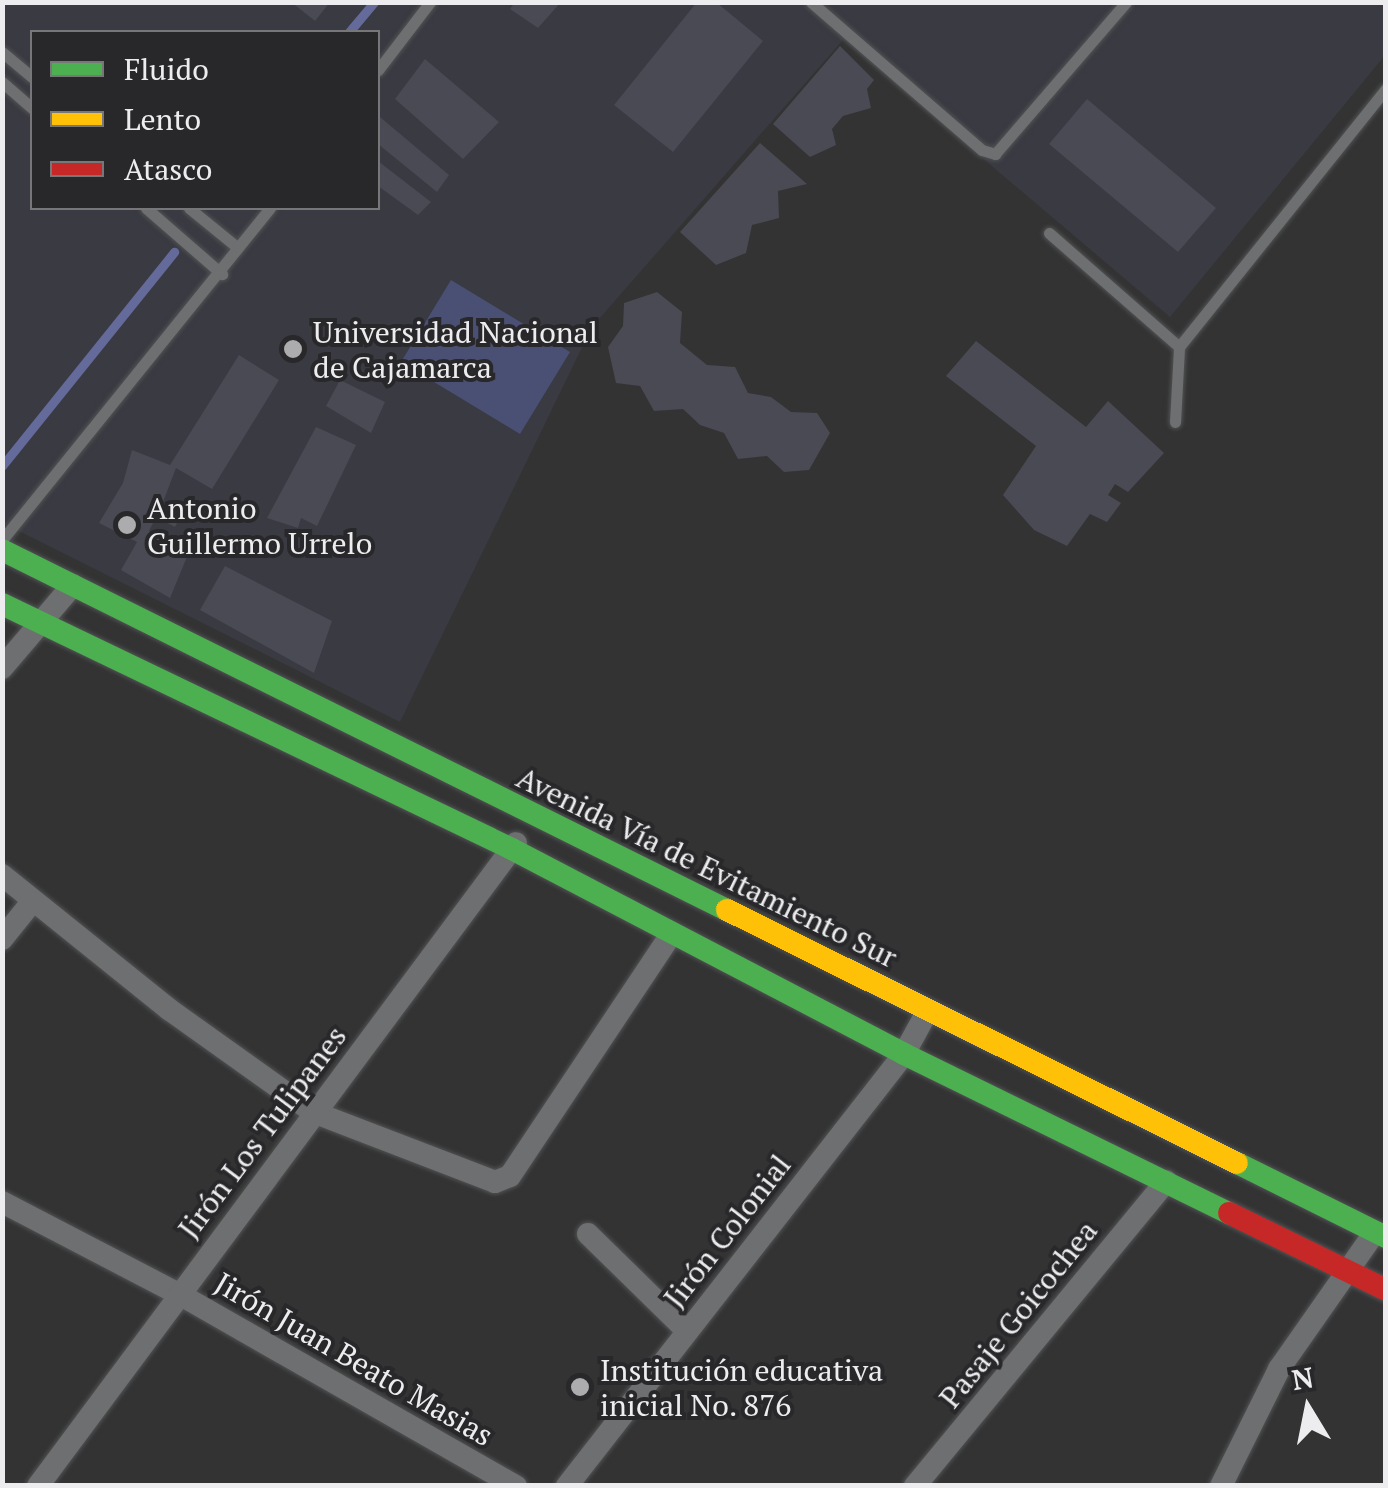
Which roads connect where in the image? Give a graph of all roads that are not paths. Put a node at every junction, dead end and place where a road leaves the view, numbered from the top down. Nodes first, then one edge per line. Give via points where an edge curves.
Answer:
1 (430, 2) edge
2 (811, 2) edge
3 (1126, 2) edge
4 (2, 52) edge
5 (380, 67) edge
6 (30, 75) edge
7 (2, 82) edge
8 (1386, 89) edge
9 (30, 106) edge
10 (148, 210) edge
11 (191, 210) edge
12 (268, 210) edge
13 (1049, 233) dead end
14 (238, 248) junction
15 (222, 274) junction
16 (1179, 347) junction
17 (1175, 422) dead end
18 (2, 540) edge
19 (2, 550) edge
20 (74, 585) junction
21 (2, 604) edge
22 (44, 622) junction
23 (2, 668) edge
24 (534, 814) junction
25 (512, 849) junction
26 (2, 875) edge
27 (32, 902) junction
28 (672, 932) junction
29 (2, 939) edge
30 (928, 1010) junction
31 (904, 1054) junction
32 (313, 1112) junction
33 (1166, 1181) junction
34 (2, 1202) edge
35 (588, 1234) dead end
36 (1380, 1235) edge
37 (1348, 1272) junction
38 (1383, 1282) edge
39 (179, 1294) junction
40 (687, 1332) junction
41 (38, 1486) edge
42 (516, 1486) edge
43 (567, 1486) edge
44 (915, 1486) edge
45 (1220, 1486) edge

1 - 5 lane
2 - 3 lane via 982,150 995,154
4 - 6 lane
7 - 9 lane
8 - 16 lane
10 - 15 lane
11 - 14 lane
12 - 14 lane
13 - 16 lane
14 - 15 lane
15 - 18 lane
16 - 17 lane
19 - 20 highway, Avenida Vía de Evitamiento Sur
20 - 22 street
20 - 24 highway, Avenida Vía de Evitamiento Sur
21 - 22 highway
22 - 23 street
22 - 25 highway
24 - 25 street, Jirón Los Tulipanes
24 - 30 highway, Avenida Vía de Evitamiento Sur
25 - 28 highway
25 - 32 street, Jirón Los Tulipanes
26 - 27 street
27 - 29 street
27 - 32 street
28 - 31 highway
28 - 32 street via 510,1176 494,1182
30 - 31 street, Jirón Colonial
30 - 36 highway, Avenida Vía de Evitamiento Sur
31 - 33 highway
31 - 40 street, Jirón Colonial
32 - 39 street, Jirón Los Tulipanes
33 - 37 highway
33 - 44 street, Pasaje Goicochea
34 - 39 street, Jirón Juan Beato Masias
35 - 40 street
36 - 37 street
37 - 38 highway
37 - 45 street via 1279,1369
39 - 41 street, Jirón Los Tulipanes
39 - 42 street, Jirón Juan Beato Masias
40 - 43 street, Jirón Colonial

